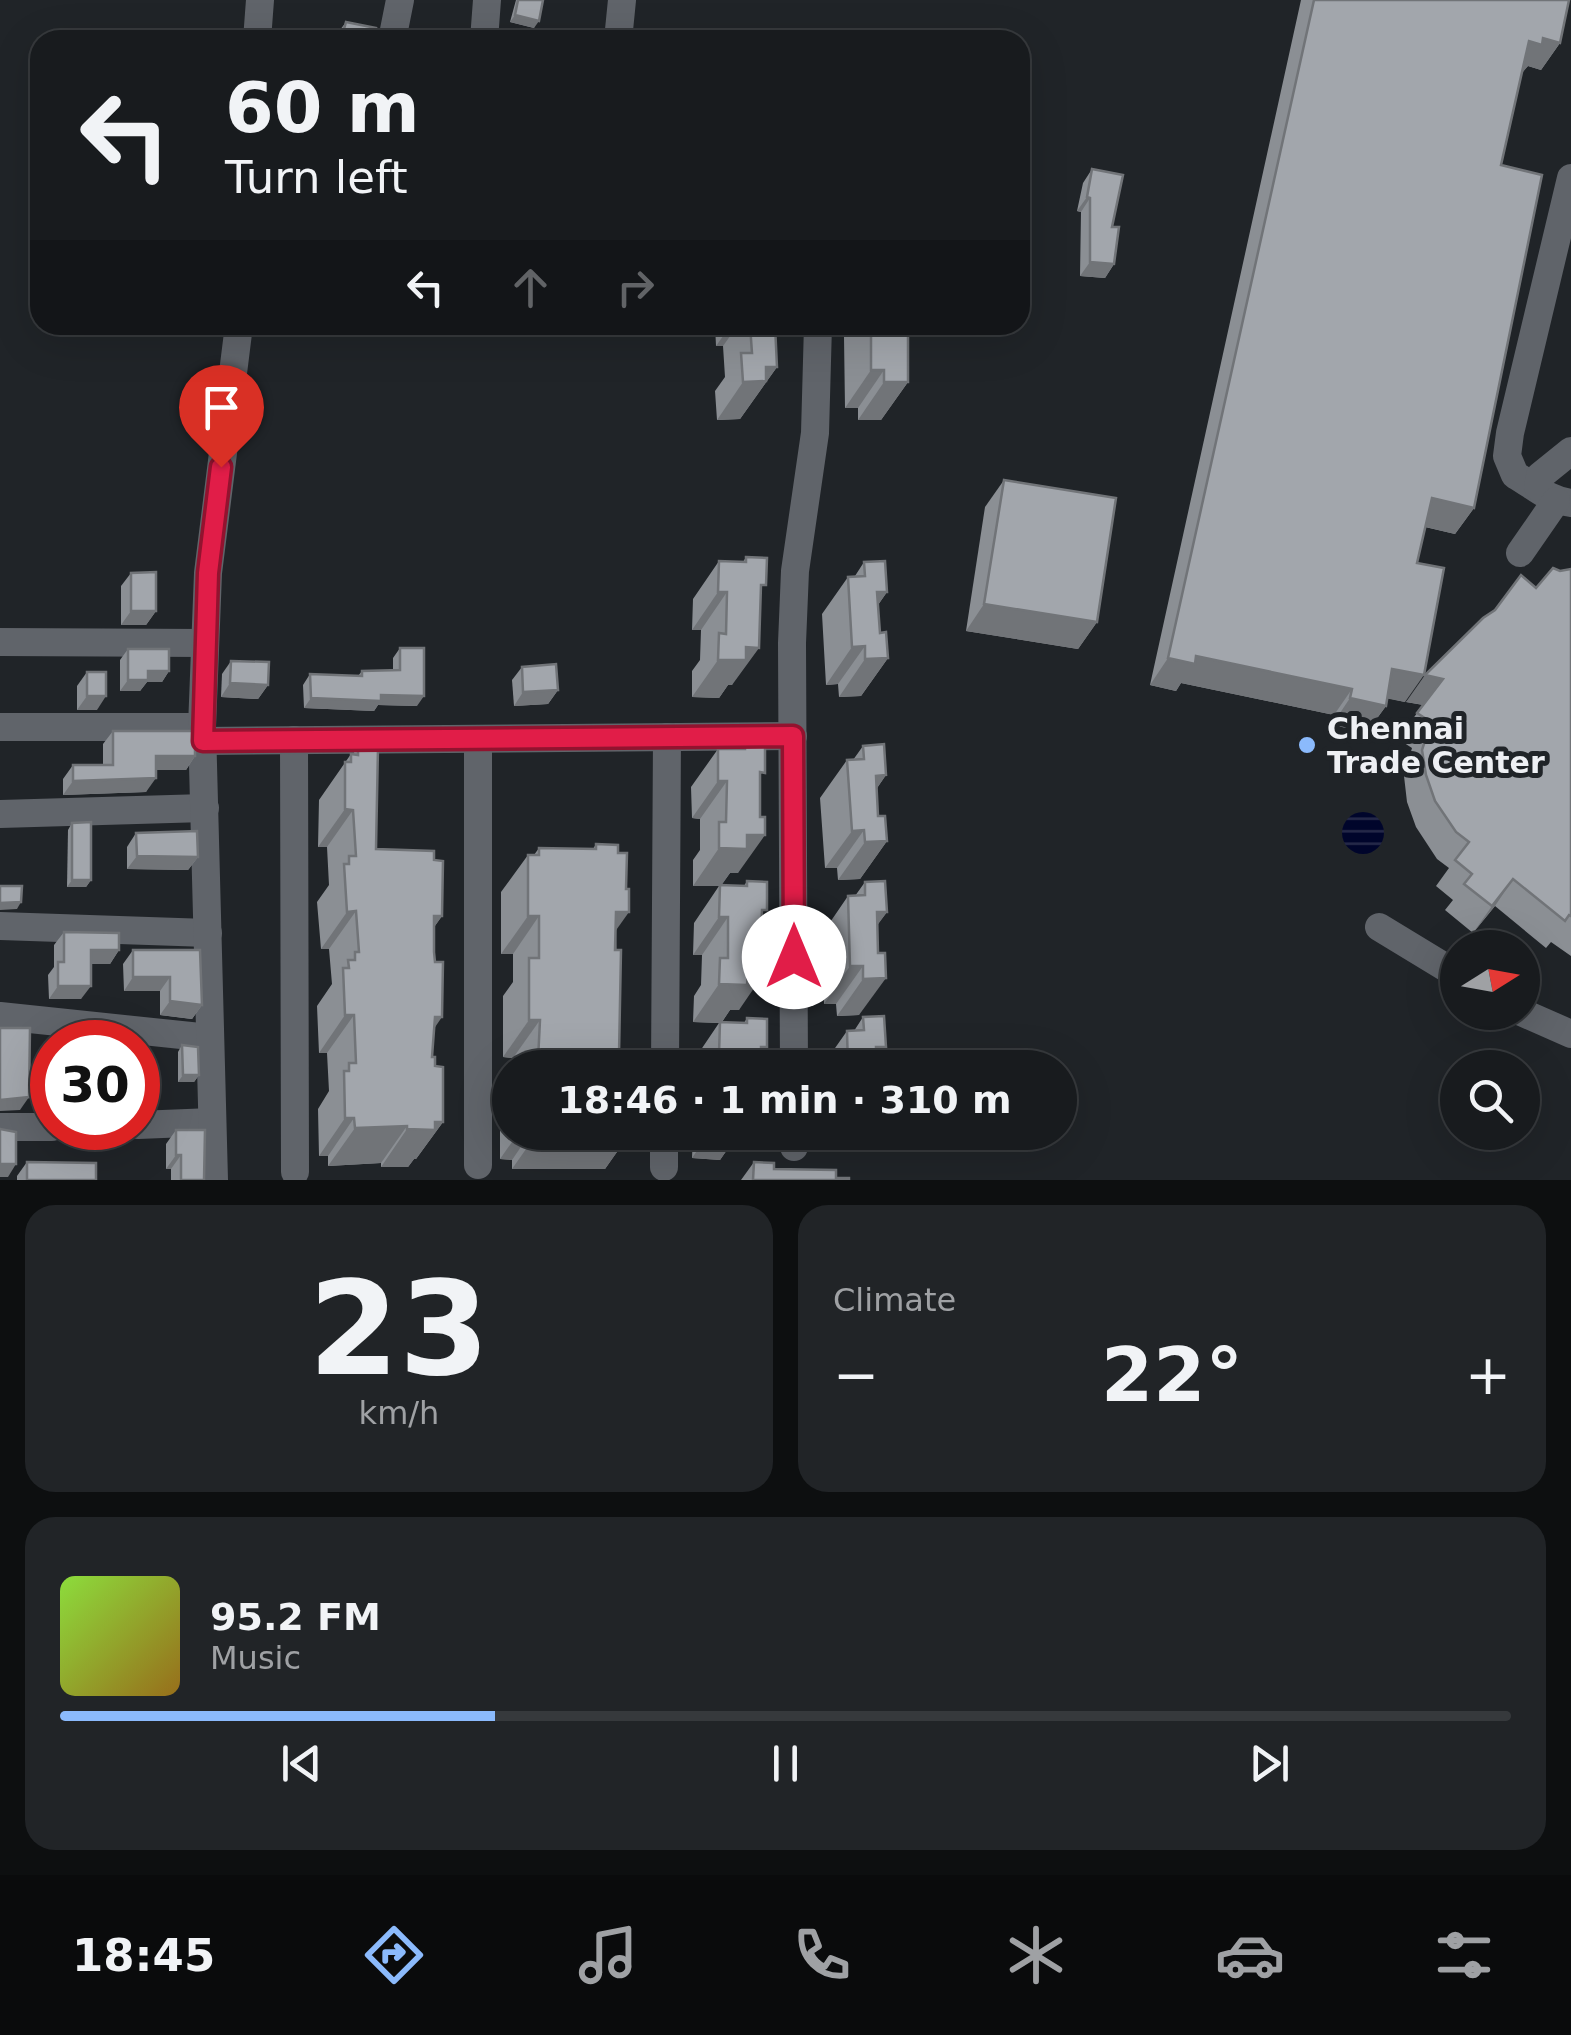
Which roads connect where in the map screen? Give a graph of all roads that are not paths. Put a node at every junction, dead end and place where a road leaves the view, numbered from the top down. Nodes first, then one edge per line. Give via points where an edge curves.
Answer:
1 (260, 0) edge
2 (400, 0) edge
3 (487, 0) edge
4 (620, 0) edge
5 (258, 30) edge
6 (394, 30) edge
7 (485, 30) edge
8 (618, 30) edge
9 (1571, 178) edge
10 (1567, 224) edge
11 (238, 335) edge
12 (818, 335) edge
13 (1571, 451) edge
14 (1555, 497) edge
15 (1520, 553) dead end
16 (0, 642) edge
17 (206, 643) junction
18 (0, 728) edge
19 (203, 734) junction
20 (793, 736) junction
21 (667, 737) junction
22 (478, 738) junction
23 (294, 740) junction
24 (204, 808) junction
25 (0, 814) edge
26 (0, 926) edge
27 (1379, 927) dead end
28 (208, 933) junction
29 (1440, 963) edge
30 (0, 1016) edge
31 (1540, 1020) edge
32 (1571, 1034) edge
33 (210, 1038) junction
34 (665, 1050) edge
35 (794, 1050) edge
36 (212, 1122) junction
37 (160, 1124) edge
38 (0, 1127) edge
39 (30, 1127) edge
40 (664, 1150) edge
41 (478, 1165) dead end
42 (664, 1166) dead end
43 (295, 1172) dead end
44 (214, 1180) edge

1 - 5 street
2 - 6 street
3 - 7 street
4 - 8 street
9 - 10 street
10 - 14 street via 1507,456 1515,476
11 - 17 street via 208,573
12 - 20 street via 815,433 795,572
13 - 14 street via 1540,476
14 - 15 street
16 - 17 street
17 - 19 street
18 - 19 street
19 - 23 street
19 - 24 street
20 - 21 street
20 - 35 street
21 - 22 street
21 - 34 street
22 - 23 street
22 - 41 street
23 - 43 street
24 - 25 street
24 - 28 street
26 - 28 street
27 - 29 street
28 - 33 street
30 - 33 street
31 - 32 street
33 - 36 street
36 - 37 street
36 - 44 street
38 - 39 street
40 - 42 street

